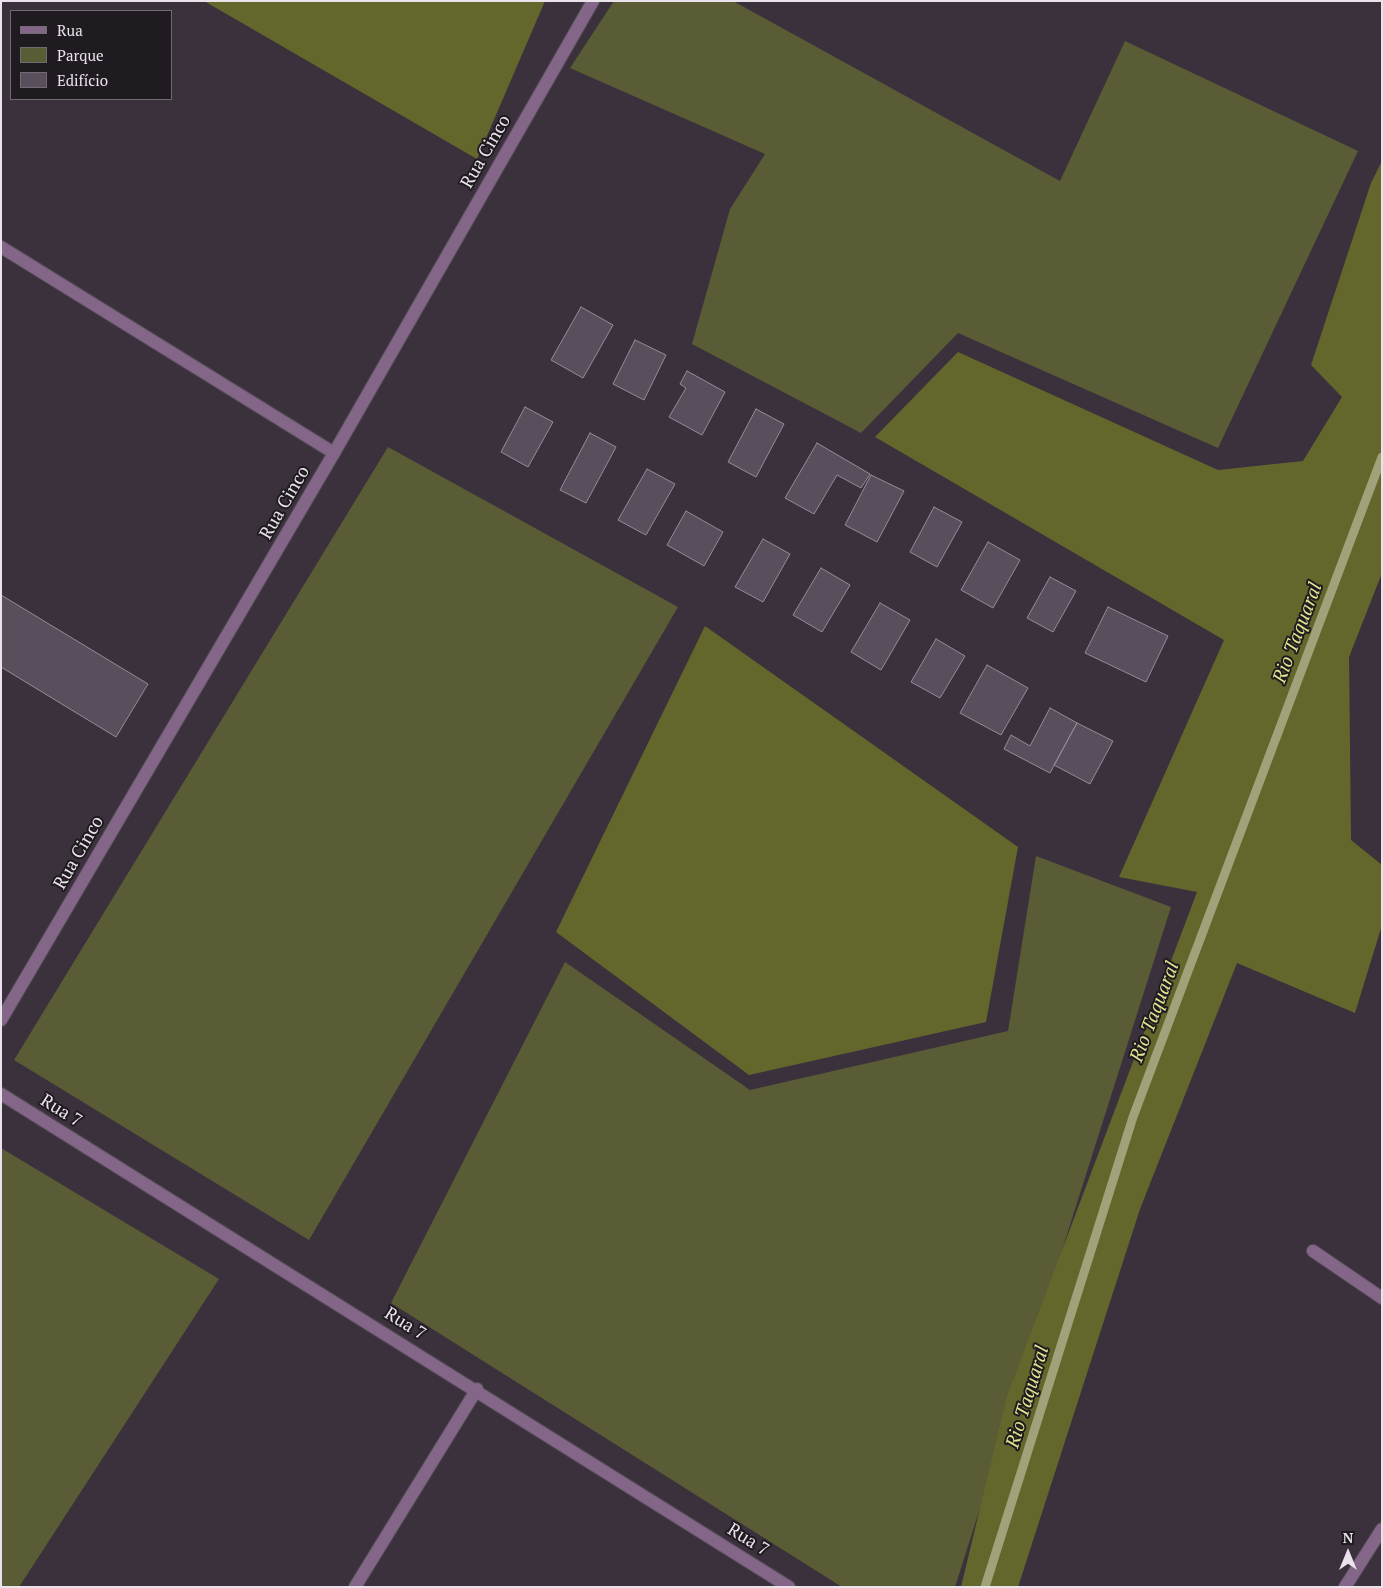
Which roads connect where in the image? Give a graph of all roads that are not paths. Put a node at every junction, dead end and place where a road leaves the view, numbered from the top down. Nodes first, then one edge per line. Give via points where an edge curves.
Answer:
1 (593, 1) edge
2 (1, 247) edge
3 (334, 453) junction
4 (1, 1020) edge
5 (1, 1094) edge
6 (1313, 1251) dead end
7 (1382, 1298) edge
8 (476, 1389) junction
9 (1382, 1529) edge
10 (355, 1587) edge
11 (789, 1587) edge
12 (1345, 1587) edge

1 - 3 street, Rua Cinco
2 - 3 street
3 - 4 street, Rua Cinco
5 - 8 street, Rua 7
6 - 7 street
8 - 10 street
8 - 11 street, Rua 7
9 - 12 street

